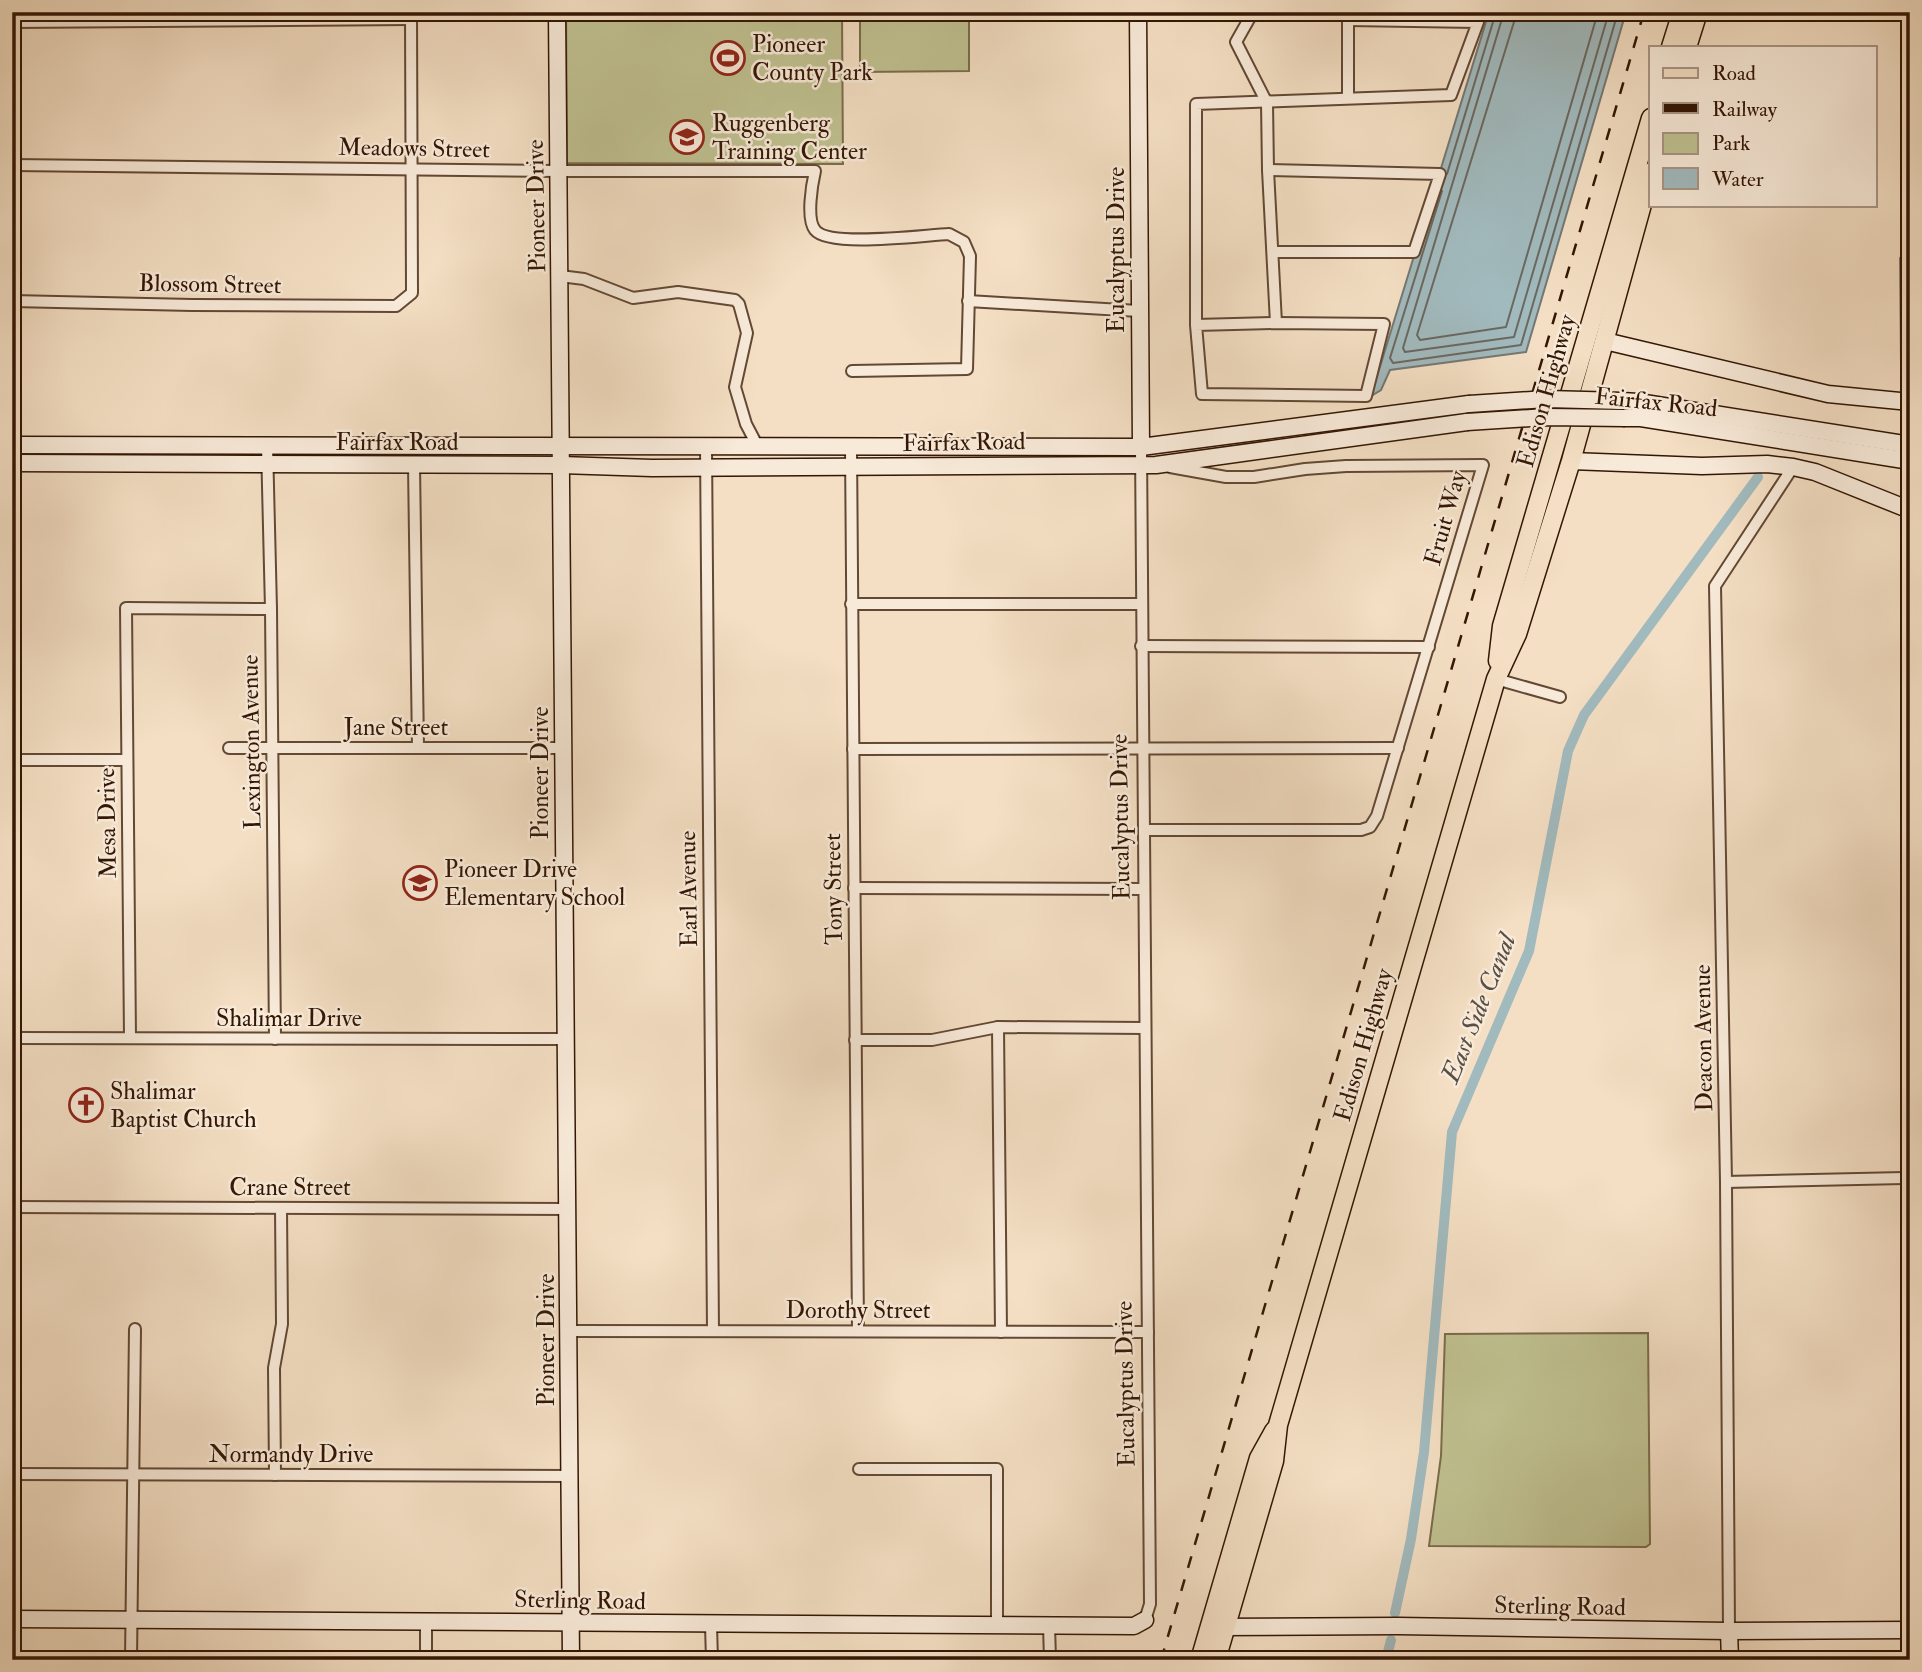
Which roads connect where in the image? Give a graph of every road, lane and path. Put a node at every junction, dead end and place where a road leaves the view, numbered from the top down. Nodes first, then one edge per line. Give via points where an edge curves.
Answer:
1 (557, 12) edge
2 (1138, 12) edge
3 (1254, 12) edge
4 (1682, 12) edge
5 (1698, 12) edge
6 (411, 16) edge
7 (1348, 16) edge
8 (12, 22) edge
9 (1671, 46) edge
10 (1687, 46) edge
11 (1348, 98) junction
12 (1267, 103) junction
13 (1649, 125) edge
14 (12, 164) edge
15 (412, 169) junction
16 (1268, 170) junction
17 (559, 171) junction
18 (1649, 179) edge
19 (1273, 252) junction
20 (560, 276) junction
21 (12, 301) edge
22 (968, 301) junction
23 (1139, 311) junction
24 (1276, 323) junction
25 (1196, 325) junction
26 (1605, 341) junction
27 (852, 371) dead end
28 (1910, 402) edge
29 (12, 445) edge
30 (267, 445) junction
31 (1910, 445) edge
32 (561, 446) junction
33 (1141, 446) junction
34 (706, 447) junction
35 (758, 447) junction
36 (851, 447) junction
37 (1571, 461) junction
38 (1910, 461) edge
39 (12, 463) edge
40 (267, 464) junction
41 (1149, 464) junction
42 (414, 465) junction
43 (561, 465) junction
44 (851, 466) junction
45 (1793, 467) junction
46 (706, 468) junction
47 (1910, 510) edge
48 (851, 604) junction
49 (1141, 604) junction
50 (271, 608) junction
51 (1141, 646) junction
52 (1429, 647) junction
53 (1496, 679) junction
54 (1560, 697) dead end
55 (229, 748) dead end
56 (272, 748) junction
57 (418, 748) junction
58 (563, 748) junction
59 (1398, 748) junction
60 (853, 749) junction
61 (1142, 750) junction
62 (12, 760) edge
63 (127, 760) junction
64 (1144, 830) junction
65 (854, 888) junction
66 (1144, 889) junction
67 (999, 1027) junction
68 (1145, 1028) junction
69 (12, 1038) edge
70 (130, 1038) junction
71 (275, 1039) junction
72 (566, 1040) junction
73 (855, 1040) junction
74 (1904, 1178) dead end
75 (1726, 1182) junction
76 (12, 1207) edge
77 (281, 1208) junction
78 (567, 1209) junction
79 (135, 1329) dead end
80 (568, 1331) junction
81 (713, 1331) junction
82 (858, 1331) junction
83 (1001, 1332) junction
84 (1148, 1332) junction
85 (859, 1469) dead end
86 (12, 1474) edge
87 (134, 1474) junction
88 (275, 1475) junction
89 (570, 1476) junction
90 (12, 1619) edge
91 (1146, 1620) joint
92 (426, 1621) junction
93 (131, 1622) junction
94 (571, 1622) junction
95 (711, 1625) junction
96 (1049, 1625) junction
97 (997, 1626) junction
98 (1218, 1626) junction
99 (1910, 1630) edge
100 (1729, 1631) junction
101 (131, 1660) edge
102 (426, 1660) edge
103 (571, 1660) edge
104 (712, 1660) edge
105 (1050, 1660) edge
106 (1200, 1660) edge
107 (1216, 1660) edge
108 (1730, 1660) edge

1 - 17 main road, Pioneer Drive
2 - 23 main road, Eucalyptus Drive
3 - 12 street via 1236,42
4 - 9 main road
5 - 10 main road
6 - 8 street
6 - 15 street
7 - 11 street
7 - 11 street via 1478,22 1451,95
11 - 12 street
12 - 16 street
12 - 25 street via 1196,104
13 - 53 main road, Edison Highway via 1502,626
14 - 15 street, Meadows Street
15 - 17 street, Meadows Street
15 - 21 street, Blossom Street via 412,293 396,306
16 - 19 street
16 - 19 street via 1440,174 1414,252
17 - 20 main road, Pioneer Drive
17 - 22 street, Meadows Street via 815,171 812,227 826,237 843,240 949,234 964,242 970,256
18 - 26 main road, Edison Highway
19 - 24 street
20 - 32 main road, Pioneer Drive
20 - 35 street via 584,279 633,298 678,292 735,300 747,333 735,387
22 - 23 street
22 - 27 street via 967,369
23 - 33 main road, Eucalyptus Drive
24 - 25 street
24 - 25 street via 1384,324 1366,396 1202,394
26 - 28 main road via 1828,394
26 - 37 main road, Edison Highway
29 - 30 main road, Fairfax Road
30 - 32 main road, Fairfax Road
30 - 40 street, Lexington Avenue
31 - 33 main road, Fairfax Road, bridge via 1638,402 1547,399 1469,404
32 - 34 main road, Fairfax Road
32 - 43 main road, Pioneer Drive
33 - 36 main road, Fairfax Road
33 - 41 street, Eucalyptus Drive
34 - 35 main road, Fairfax Road
34 - 46 street, Earl Avenue
35 - 36 main road, Fairfax Road
36 - 44 street, Tony Street
37 - 45 main road
37 - 53 main road, Edison Highway via 1517,634
38 - 41 main road, Fairfax Road, bridge via 1641,418 1548,417 1466,422
39 - 40 main road, Fairfax Road
40 - 42 main road, Fairfax Road
40 - 50 street, Lexington Avenue
41 - 44 main road, Fairfax Road
41 - 49 street, Eucalyptus Drive
41 - 52 street, Fruit Way via 1226,477 1346,466 1483,465
42 - 43 main road, Fairfax Road
42 - 57 street
43 - 46 main road, Fairfax Road
43 - 58 main road, Pioneer Drive
44 - 46 main road, Fairfax Road
44 - 48 street, Tony Street
45 - 47 main road
45 - 75 street, Deacon Avenue via 1715,586
46 - 81 street, Earl Avenue
48 - 49 street
48 - 60 street, Tony Street
49 - 51 street, Eucalyptus Drive
50 - 56 street, Lexington Avenue
50 - 63 street, Mesa Drive via 126,608
51 - 52 street
51 - 61 street, Eucalyptus Drive
52 - 59 street, Fruit Way
53 - 54 street
53 - 98 main road, Edison Highway via 1278,1425 1274,1461
55 - 56 street, Jane Street
56 - 57 street, Jane Street
56 - 71 street, Lexington Avenue
57 - 58 street, Jane Street
58 - 72 main road, Pioneer Drive
59 - 61 street
59 - 64 street, Fruit Way via 1377,816 1370,827 1361,830
60 - 61 street
60 - 65 street, Tony Street
61 - 64 street, Eucalyptus Drive
62 - 63 street
63 - 70 street, Mesa Drive
64 - 66 street, Eucalyptus Drive
65 - 66 street
65 - 73 street, Tony Street
66 - 68 street, Eucalyptus Drive
67 - 68 street
67 - 73 street via 932,1040
67 - 83 street
68 - 84 street, Eucalyptus Drive
69 - 70 street, Shalimar Drive
70 - 71 street, Shalimar Drive
71 - 72 street, Shalimar Drive
72 - 78 main road, Pioneer Drive
73 - 82 street, Tony Street
74 - 75 street
75 - 100 street, Deacon Avenue
76 - 77 street, Crane Street
77 - 78 street, Crane Street
77 - 88 street via 282,1324 274,1368
78 - 80 main road, Pioneer Drive
79 - 87 street
80 - 81 street, Dorothy Street
80 - 89 main road, Pioneer Drive
81 - 82 street, Dorothy Street
82 - 83 street, Dorothy Street
83 - 84 street, Dorothy Street
84 - 91 street, Eucalyptus Drive via 1150,1604
85 - 97 street via 997,1469
86 - 87 street, Normandy Drive
87 - 88 street, Normandy Drive
87 - 93 street
88 - 89 street, Normandy Drive
89 - 94 main road, Pioneer Drive
90 - 93 main road, Sterling Road
91 - 96 main road, Sterling Road via 1134,1626
92 - 93 main road, Sterling Road
92 - 94 main road, Sterling Road
92 - 102 street
93 - 101 street
94 - 95 main road, Sterling Road
94 - 103 main road, Pioneer Drive
95 - 97 main road, Sterling Road
95 - 104 street
96 - 97 main road, Sterling Road
96 - 105 street
98 - 100 main road, Sterling Road
98 - 106 main road, Edison Highway
98 - 107 main road, Edison Highway
99 - 100 main road, Sterling Road
100 - 108 main road

